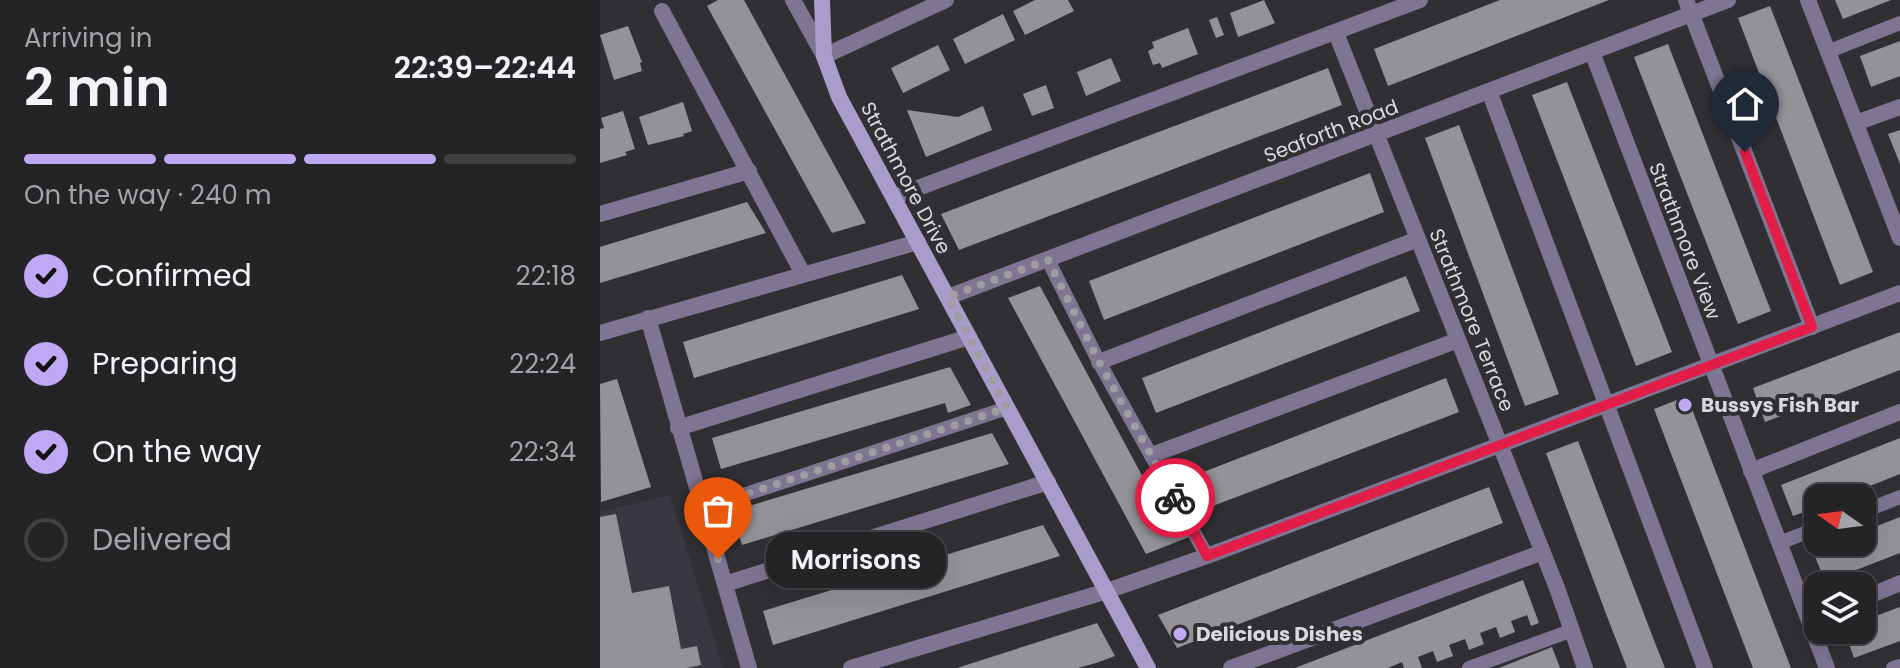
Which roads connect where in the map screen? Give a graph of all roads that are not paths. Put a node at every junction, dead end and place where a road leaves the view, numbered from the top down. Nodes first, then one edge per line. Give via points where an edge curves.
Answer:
1 (793, 0) edge
2 (822, 0) edge
3 (946, 0) edge
4 (1420, 0) edge
5 (1728, 0) edge
6 (1808, 0) edge
7 (1689, 7) edge
8 (662, 11) dead end
9 (1900, 23) edge
10 (1336, 33) junction
11 (1592, 52) junction
12 (1827, 52) junction
13 (824, 56) junction
14 (1489, 91) junction
15 (1900, 107) edge
16 (1856, 123) junction
17 (1376, 135) junction
18 (749, 171) junction
19 (894, 197) junction
20 (1893, 202) edge
21 (600, 214) edge
22 (1900, 238) edge
23 (1418, 239) junction
24 (918, 242) junction
25 (1048, 260) junction
26 (803, 274) junction
27 (1900, 293) edge
28 (948, 297) junction
29 (648, 318) junction
30 (1812, 327) junction
31 (600, 333) edge
32 (969, 337) junction
33 (1458, 340) junction
34 (1099, 362) junction
35 (1710, 364) junction
36 (1606, 404) junction
37 (1007, 408) junction
38 (1900, 412) edge
39 (678, 428) junction
40 (1500, 445) junction
41 (1152, 455) junction
42 (1751, 471) junction
43 (1048, 482) junction
44 (1900, 497) edge
45 (1876, 506) edge
46 (704, 508) junction
47 (1804, 533) edge
48 (1779, 543) junction
49 (1543, 552) junction
50 (1207, 556) junction
51 (1900, 583) edge
52 (725, 584) junction
53 (1107, 591) junction
54 (1876, 593) edge
55 (1804, 598) edge
56 (1570, 631) junction
57 (1820, 644) edge
58 (1900, 666) edge
59 (749, 668) edge
60 (851, 668) edge
61 (1148, 668) edge
62 (1231, 668) edge
63 (1469, 668) edge
64 (1585, 668) edge
65 (1705, 668) edge
66 (1827, 668) edge
67 (1893, 668) edge

1 - 13 street, Strathmore Drive
2 - 13 street
3 - 13 street
4 - 10 street
5 - 7 street, Seaforth Road
6 - 12 street
7 - 11 street, Seaforth Road
7 - 30 street
8 - 18 street
9 - 12 lane
10 - 17 street, Strathmore Terrace
10 - 19 street
11 - 14 street, Seaforth Road
11 - 35 street, Strathmore View
12 - 16 street
13 - 19 street, Strathmore Drive via 839,97
14 - 17 street, Seaforth Road
14 - 36 street
15 - 16 street
16 - 20 street
17 - 23 street, Strathmore Terrace
17 - 25 street, Seaforth Road
18 - 21 street
18 - 26 street
19 - 24 street, Strathmore Drive
20 - 22 street
23 - 33 street, Strathmore Terrace
23 - 34 street
24 - 26 street
24 - 28 street, Strathmore Drive
25 - 28 street, Seaforth Road
25 - 34 lane
26 - 29 street
27 - 30 street
28 - 32 street, Strathmore Drive
29 - 31 street
29 - 39 street
30 - 35 street
32 - 37 street, Strathmore Drive
32 - 39 street
33 - 40 street, Strathmore Terrace
33 - 41 street
34 - 41 lane
35 - 36 street
35 - 42 street, Strathmore View
36 - 40 street
36 - 65 street
37 - 43 street, Strathmore Drive
37 - 46 lane
38 - 42 street
39 - 46 street
40 - 49 street, Strathmore Terrace
40 - 50 street
41 - 50 lane
42 - 48 street, Strathmore View
43 - 52 street
43 - 53 street, Strathmore Drive
44 - 45 lane
46 - 52 street
47 - 48 lane
48 - 55 street, Strathmore View
49 - 56 street, Strathmore Terrace
49 - 62 street
50 - 53 street
51 - 54 street
52 - 59 street
53 - 60 street
53 - 61 street, Strathmore Drive
56 - 63 lane
56 - 64 street, Strathmore Terrace
57 - 66 street, Strathmore View
58 - 67 lane

